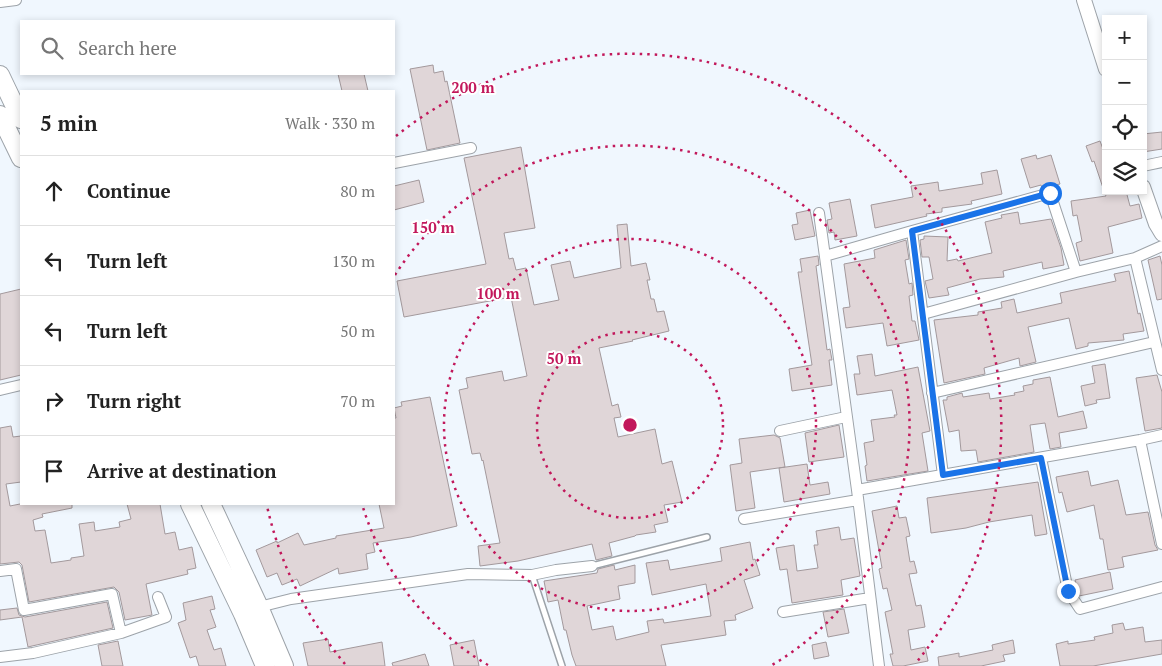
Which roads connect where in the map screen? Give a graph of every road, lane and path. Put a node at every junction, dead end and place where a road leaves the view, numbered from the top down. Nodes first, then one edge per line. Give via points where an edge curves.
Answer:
1 (16, 0) edge
2 (1084, 0) edge
3 (0, 2) edge
4 (1103, 60) edge
5 (0, 75) edge
6 (18, 111) edge
7 (0, 115) edge
8 (471, 148) dead end
9 (20, 156) edge
10 (1162, 162) edge
11 (395, 163) edge
12 (1147, 165) edge
13 (1146, 195) edge
14 (819, 213) dead end
15 (912, 231) junction
16 (1162, 234) edge
17 (1162, 246) edge
18 (825, 256) junction
19 (1136, 258) junction
20 (1076, 272) junction
21 (923, 314) junction
22 (1154, 342) junction
23 (1162, 370) edge
24 (20, 385) edge
25 (0, 390) edge
26 (932, 393) junction
27 (846, 417) junction
28 (780, 431) dead end
29 (1162, 435) edge
30 (1140, 440) junction
31 (1041, 458) junction
32 (943, 475) junction
33 (857, 495) junction
34 (190, 505) edge
35 (211, 505) edge
36 (744, 519) dead end
37 (707, 537) dead end
38 (1162, 544) edge
39 (592, 566) joint
40 (0, 571) edge
41 (532, 575) junction
42 (1162, 587) edge
43 (158, 597) dead end
44 (870, 598) junction
45 (259, 607) junction
46 (783, 612) dead end
47 (243, 614) junction
48 (122, 634) junction
49 (0, 657) edge
50 (265, 666) edge
51 (284, 666) edge
52 (562, 666) edge
53 (879, 666) edge

1 - 3 street
2 - 4 street
5 - 6 highway
7 - 9 highway
8 - 11 street
10 - 12 street
13 - 16 street
14 - 18 street
15 - 18 street
15 - 20 street via 1050,193
15 - 21 street
17 - 19 street
18 - 27 street
19 - 20 street
19 - 22 street
20 - 21 street
21 - 26 street
22 - 23 street
22 - 26 street
24 - 25 street
26 - 32 street
27 - 28 street
27 - 33 street
29 - 30 street
30 - 31 street
30 - 38 street
31 - 32 street
31 - 42 street via 1068,591 1080,610
32 - 33 street
33 - 36 street
33 - 44 street
34 - 47 highway
35 - 45 highway
37 - 39 lane
39 - 41 street
40 - 48 street via 16,569 24,610 112,594
41 - 45 street via 468,574 291,599
41 - 52 lane
43 - 48 street via 166,618
44 - 46 street
44 - 53 street
45 - 47 highway
45 - 51 highway
47 - 50 highway
48 - 49 street

